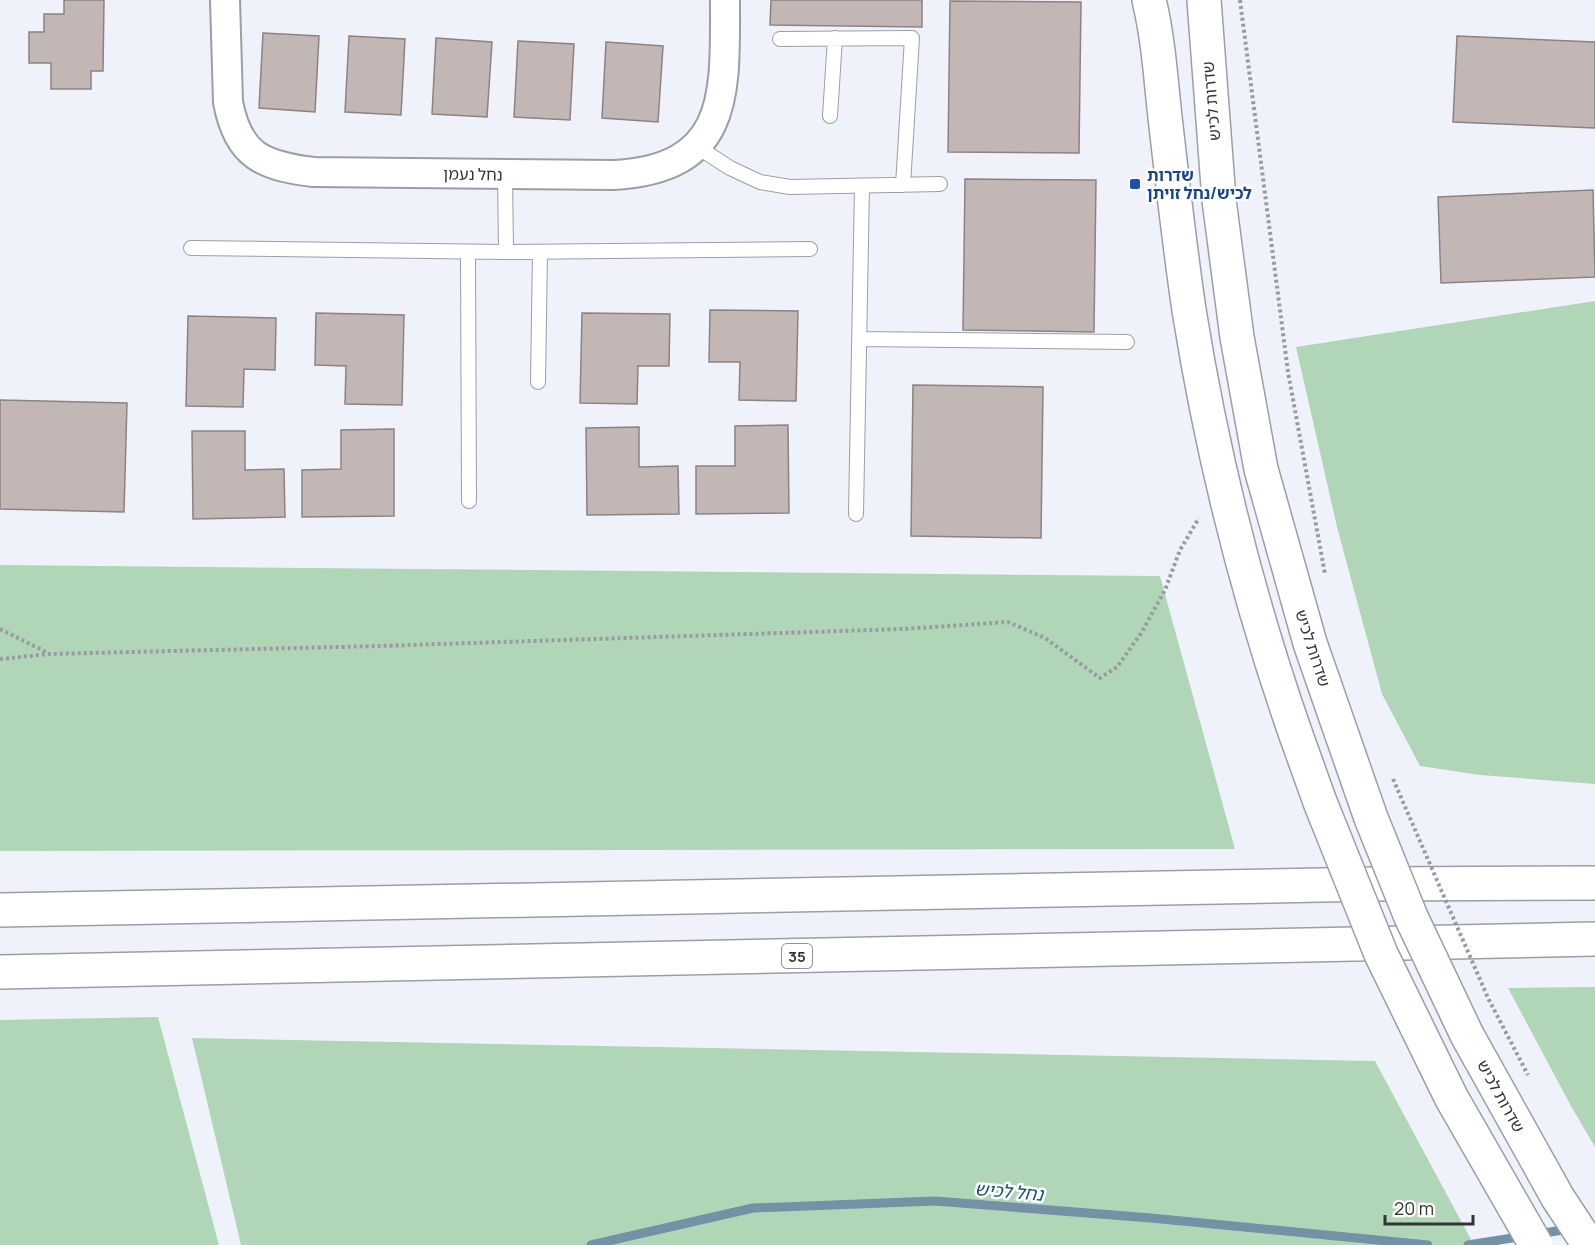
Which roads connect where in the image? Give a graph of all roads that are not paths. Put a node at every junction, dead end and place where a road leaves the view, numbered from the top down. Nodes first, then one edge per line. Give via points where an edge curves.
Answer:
1 (225, 0) edge
2 (725, 0) edge
3 (1149, 0) edge
4 (1204, 0) edge
5 (835, 38) junction
6 (780, 39) dead end
7 (830, 116) dead end
8 (696, 146) junction
9 (505, 174) junction
10 (940, 184) dead end
11 (903, 185) junction
12 (862, 186) junction
13 (191, 248) dead end
14 (810, 249) dead end
15 (468, 252) junction
16 (506, 252) junction
17 (540, 252) junction
18 (860, 339) junction
19 (1127, 342) dead end
20 (538, 382) dead end
21 (469, 501) dead end
22 (856, 514) dead end
23 (1595, 883) edge
24 (0, 910) edge
25 (1595, 939) edge
26 (1377, 944) junction
27 (0, 972) edge
28 (1536, 1245) edge
29 (1589, 1245) edge

1 - 9 street, נחל נעמן via 228,102 235,131 254,155 289,169 314,172
2 - 8 street, נחל נעמן via 723,93 710,128
3 - 26 main road, bridge via 1189,310 1215,451 1276,680
4 - 29 main road, שדרות לכיש, bridge via 1219,200 1237,338 1261,469 1310,644 1371,818 1411,917 1467,1035 1557,1198
5 - 6 lane
5 - 7 lane
5 - 11 lane via 912,38
8 - 9 street, נחל נעמן via 669,164 630,174
8 - 12 lane via 760,182 790,187
9 - 16 lane
10 - 11 lane
11 - 12 lane
12 - 18 lane
13 - 15 lane
14 - 17 lane
15 - 16 lane
15 - 21 lane
16 - 17 lane
17 - 20 lane
18 - 19 lane
18 - 22 lane
23 - 24 main road
25 - 26 main road, 35
26 - 27 main road, 35
26 - 28 main road, bridge via 1451,1097

